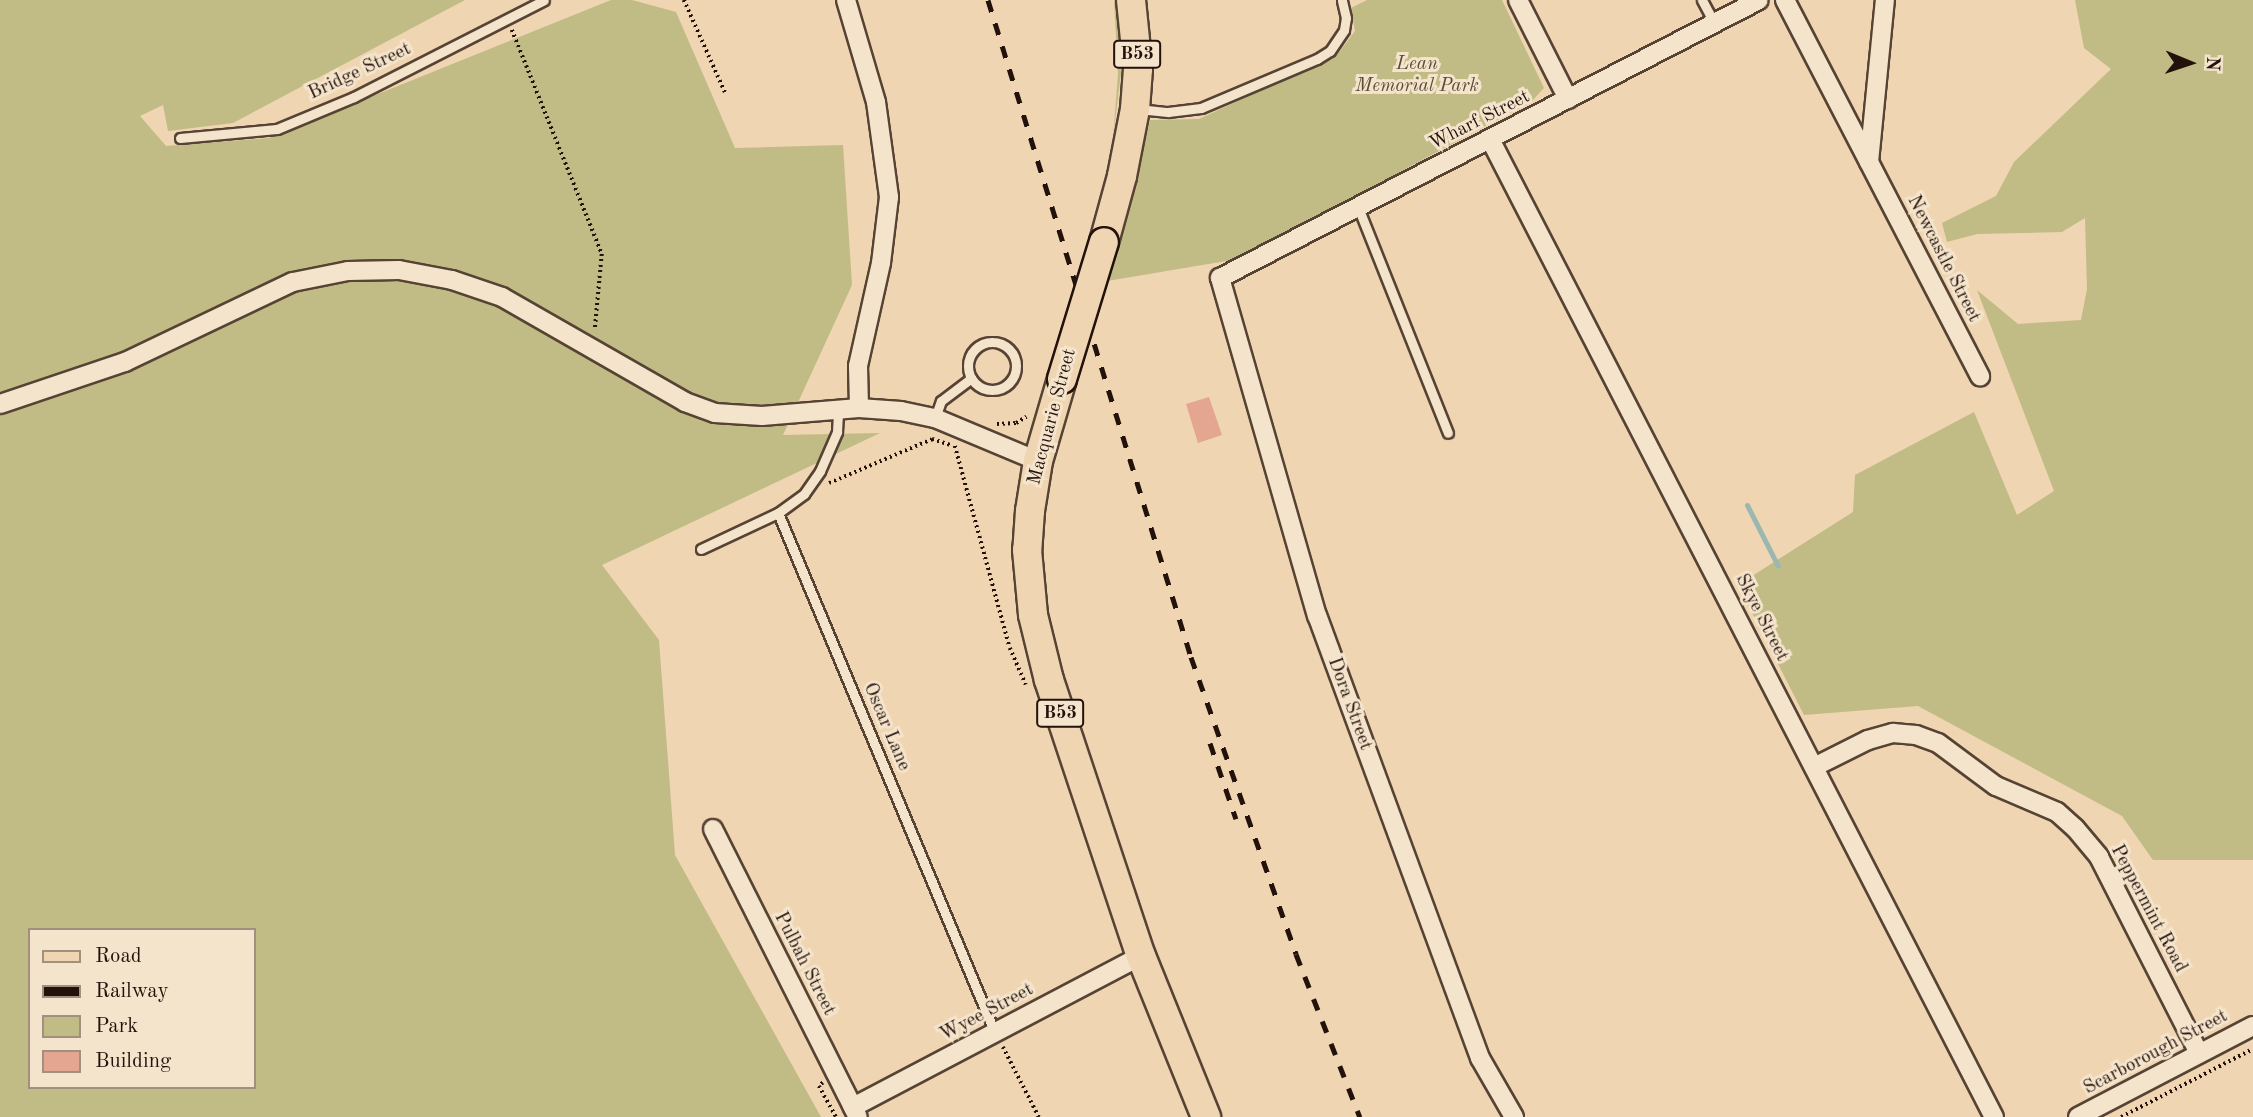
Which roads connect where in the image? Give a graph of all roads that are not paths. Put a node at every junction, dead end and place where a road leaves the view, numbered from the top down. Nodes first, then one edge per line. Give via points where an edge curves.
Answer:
1 (544, 0) edge
2 (846, 0) edge
3 (1131, 0) edge
4 (1342, 0) edge
5 (1518, 0) edge
6 (1702, 0) edge
7 (1759, 0) edge
8 (1785, 0) edge
9 (1885, 0) edge
10 (1714, 23) junction
11 (1568, 99) junction
12 (1135, 109) junction
13 (180, 138) dead end
14 (1490, 139) junction
15 (1869, 162) junction
16 (1358, 207) junction
17 (1220, 278) joint
18 (1980, 376) dead end
19 (971, 379) junction
20 (0, 404) edge
21 (859, 408) junction
22 (838, 411) junction
23 (935, 418) junction
24 (1448, 433) dead end
25 (1038, 461) junction
26 (778, 513) junction
27 (701, 548) dead end
28 (1814, 767) junction
29 (713, 829) dead end
30 (1141, 956) junction
31 (2253, 1026) edge
32 (995, 1032) junction
33 (2199, 1053) junction
34 (856, 1112) edge
35 (1206, 1117) edge
36 (1222, 1117) edge
37 (1514, 1117) edge
38 (1994, 1117) edge
39 (2078, 1117) edge

1 - 13 lane, Bridge Street via 355,97 276,129
2 - 21 street via 876,102 889,197 881,263 858,366
3 - 12 main road, B53 via 1138,69
4 - 12 lane via 1344,30 1330,51 1317,59 1201,108
5 - 11 street
6 - 10 lane
7 - 10 street, Wharf Street
8 - 15 street, Newcastle Street
9 - 15 street
10 - 11 street, Wharf Street
11 - 14 street, Wharf Street
12 - 25 main road, Macquarie Street / B53, bridge via 1104,242
14 - 16 street, Wharf Street
14 - 28 street, Skye Street
15 - 18 street, Newcastle Street
16 - 17 street, Wharf Street
16 - 24 lane
17 - 37 street, Dora Street via 1317,616 1480,1058
19 - 19 lane via 969,363 976,348 992,342 1013,354 1016,370 1004,388 989,390
19 - 23 lane via 941,401
20 - 22 street via 125,362 293,282 348,271 399,270 452,280 502,297 685,402 715,413 762,416
21 - 22 street
21 - 23 street
22 - 26 lane via 837,432 820,471 804,494
23 - 25 street
25 - 30 main road, Macquarie Street / B53 via 1027,550 1033,615 1049,680
26 - 27 lane
26 - 32 lane, Oscar Lane
28 - 33 street, Peppermint Road via 1868,740 1893,733 1916,735 1938,743 1996,786 2057,812 2099,857
28 - 38 street, Skye Street
29 - 34 street, Pulbah Street
30 - 32 street, Wyee Street
30 - 35 main road, Macquarie Street / B53
30 - 36 main road, Macquarie Street / B53
31 - 33 street, Scarborough Street
32 - 34 street, Wyee Street
33 - 39 street, Scarborough Street

